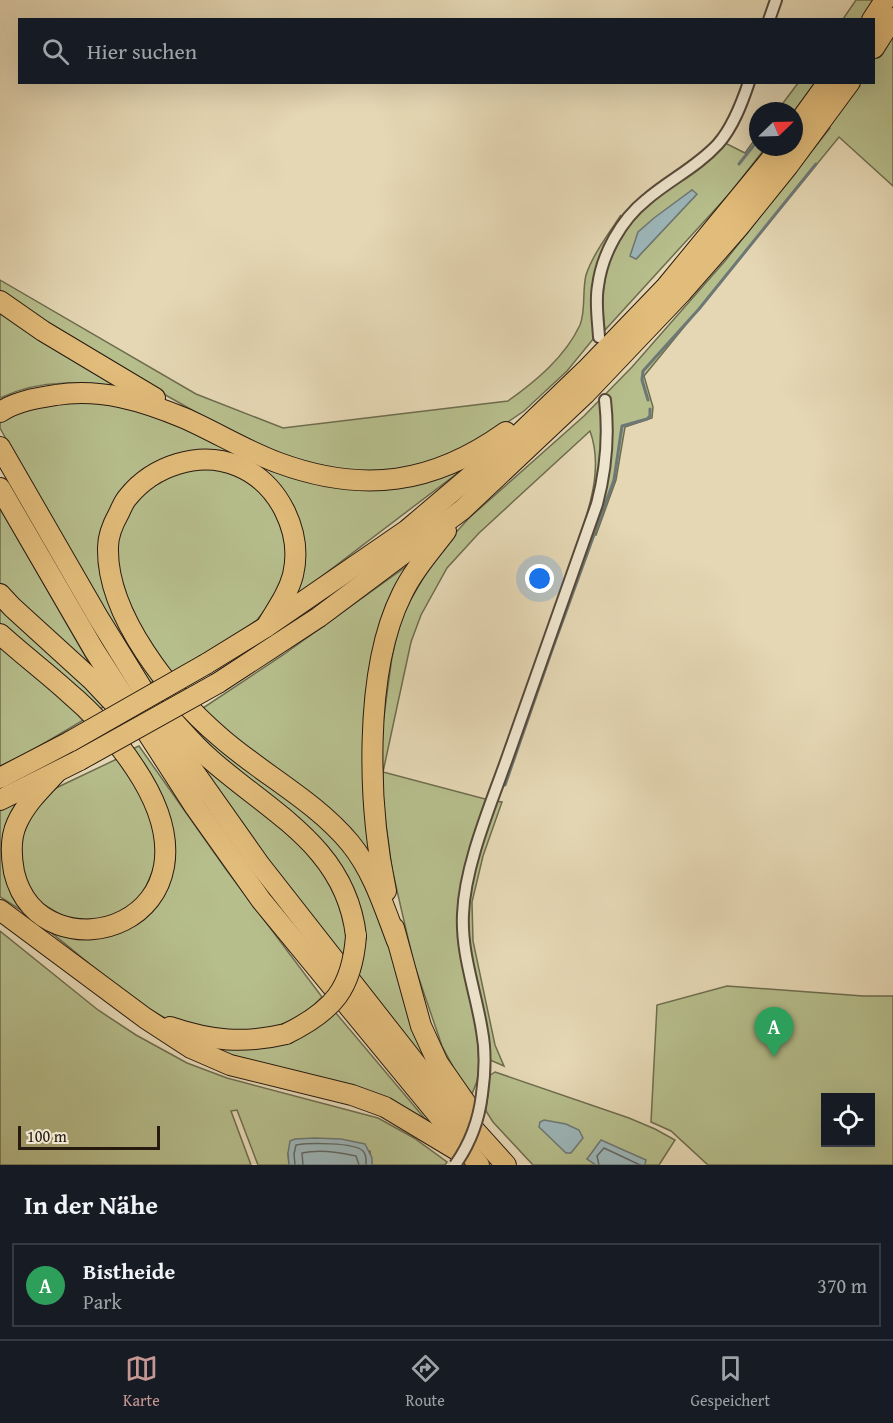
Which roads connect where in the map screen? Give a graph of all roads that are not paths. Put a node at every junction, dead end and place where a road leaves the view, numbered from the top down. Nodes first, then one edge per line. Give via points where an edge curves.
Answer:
1 (776, 0) edge
2 (885, 0) edge
3 (770, 18) edge
4 (873, 18) edge
5 (893, 18) edge
6 (875, 45) edge
7 (748, 84) edge
8 (827, 84) edge
9 (849, 84) edge
10 (803, 117) edge
11 (774, 156) edge
12 (0, 301) edge
13 (599, 337) dead end
14 (588, 368) junction
15 (605, 400) dead end
16 (0, 412) edge
17 (212, 430) junction
18 (0, 447) edge
19 (0, 488) edge
20 (462, 510) junction
21 (0, 594) edge
22 (266, 627) junction
23 (0, 634) edge
24 (138, 681) junction
25 (160, 754) junction
26 (56, 773) junction
27 (0, 778) edge
28 (0, 800) edge
29 (0, 910) edge
30 (397, 941) junction
31 (145, 1018) junction
32 (478, 1164) edge
33 (455, 1165) edge
34 (507, 1165) edge

1 - 3 street
2 - 4 highway
5 - 6 highway
7 - 13 street via 719,142 698,164 647,199 615,236 597,286
8 - 10 highway
9 - 20 highway via 781,175 682,292 610,369
11 - 14 highway via 665,288
12 - 17 highway via 102,367
14 - 17 highway via 480,450 449,465 392,481 332,478 305,471 277,462
14 - 22 highway via 487,463 407,530
15 - 33 street, bridge via 606,456 597,504 469,873 464,938 486,1065 475,1128
16 - 17 highway via 39,398 87,393 146,402
18 - 24 highway
19 - 25 highway
20 - 26 highway, bridge via 320,617 218,683
20 - 30 highway via 416,568 397,604 382,650 374,730 375,817
21 - 25 highway via 91,679
22 - 27 highway, bridge
22 - 30 highway via 288,591 295,550 292,530 273,492 238,466 220,461 182,462 144,480 126,499 108,545 110,572 120,604 138,638 178,695 211,729 332,824 351,844 380,895
23 - 26 highway via 92,716 135,769 154,803 165,845 161,879 146,905 124,921 98,929 70,928 45,917 20,889 13,864 12,837 16,824
24 - 31 highway, bridge via 209,759 292,825 320,853 344,888 356,936 351,973 339,995 310,1023 286,1034 260,1040 214,1039
24 - 34 highway via 190,766 267,874 423,1073
25 - 32 highway via 261,900
26 - 28 highway
29 - 31 highway
30 - 34 highway via 421,1026 438,1063
31 - 32 highway via 191,1048 230,1065 385,1107

